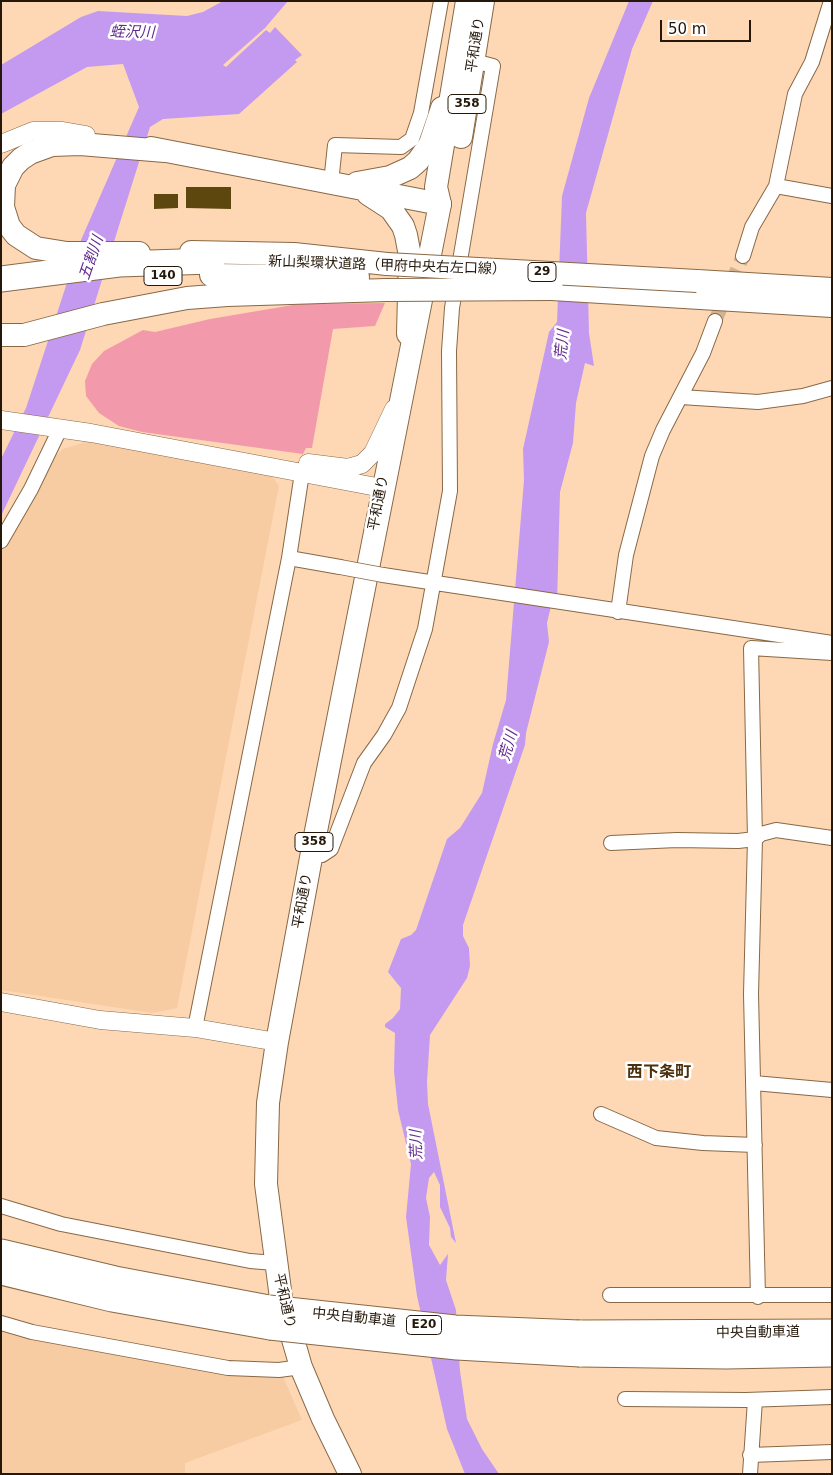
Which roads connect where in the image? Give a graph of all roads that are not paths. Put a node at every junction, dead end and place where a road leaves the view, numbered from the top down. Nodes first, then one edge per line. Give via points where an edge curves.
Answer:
1 (440, 1) edge
2 (831, 1) edge
3 (472, 4) edge
4 (829, 19) edge
5 (474, 61) junction
6 (86, 135) joint
7 (110, 143) junction
8 (1, 144) edge
9 (331, 183) junction
10 (776, 186) junction
11 (832, 196) edge
12 (440, 204) junction
13 (743, 256) tunnel mouth
14 (118, 265) junction
15 (212, 268) joint
16 (60, 270) junction
17 (386, 277) junction
18 (1, 279) edge
19 (694, 289) junction
20 (832, 289) edge
21 (1, 294) edge
22 (832, 306) edge
23 (715, 321) tunnel mouth
24 (1, 335) edge
25 (407, 366) junction
26 (832, 388) edge
27 (401, 395) junction
28 (681, 397) junction
29 (4, 421) edge
30 (56, 428) junction
31 (268, 466) junction
32 (302, 473) junction
33 (382, 488) junction
34 (1, 541) edge
35 (289, 558) junction
36 (438, 583) junction
37 (613, 611) junction
38 (832, 643) edge
39 (832, 653) edge
40 (832, 838) edge
41 (755, 839) junction
42 (611, 843) dead end
43 (311, 856) junction
44 (1, 1002) edge
45 (196, 1028) junction
46 (277, 1042) junction
47 (754, 1083) junction
48 (832, 1090) edge
49 (601, 1114) dead end
50 (756, 1145) junction
51 (1, 1206) edge
52 (1, 1252) edge
53 (275, 1263) junction
54 (1, 1272) edge
55 (610, 1295) dead end
56 (832, 1295) edge
57 (758, 1296) junction
58 (269, 1318) junction
59 (1, 1323) edge
60 (832, 1332) edge
61 (580, 1344) junction
62 (832, 1354) edge
63 (301, 1366) junction
64 (832, 1397) edge
65 (625, 1399) dead end
66 (755, 1400) junction
67 (832, 1452) edge
68 (750, 1455) junction
69 (350, 1474) edge
70 (750, 1474) edge

1 - 9 street via 421,114 412,139 402,147 335,145
2 - 4 street
3 - 5 main road, 平和通り / 358
3 - 9 main road via 440,115 425,154 410,168 390,177
3 - 12 main road, 平和通り / 358 via 436,187
4 - 10 street via 795,94
5 - 12 main road, 平和通り / 358 via 451,190
5 - 36 street via 493,66 452,308 449,351 450,491
6 - 7 main road
6 - 8 street via 33,131
7 - 9 main road
7 - 16 main road via 41,148 21,159 4,185 3,207 9,226
9 - 12 main road
9 - 25 main road via 373,196 391,209 403,226 410,256
10 - 11 street
10 - 13 street via 752,227
12 - 25 main road, 平和通り / 358
14 - 15 highway, 140
14 - 16 highway, 140
14 - 17 main road, 29 via 294,254
15 - 17 main road, 新山梨環状道路（甲府中央右左口線） / 29
16 - 18 highway, 140
16 - 21 highway, 140
17 - 19 main road, 新山梨環状道路（甲府中央右左口線） / 29, bridge
17 - 19 main road, 新山梨環状道路（甲府中央右左口線） / 29, bridge via 552,289
17 - 24 main road via 148,304 24,335
19 - 20 main road, 新山梨環状道路（甲府中央右左口線） / 29
19 - 22 main road, 新山梨環状道路（甲府中央右左口線） / 29
23 - 28 street
25 - 27 main road, 平和通り / 358
26 - 28 street via 758,402
27 - 31 street via 373,453 362,464 348,468 304,463
27 - 33 main road, 平和通り / 358
28 - 37 street via 652,456
29 - 30 street
30 - 31 street
30 - 34 street via 31,489
31 - 32 street
32 - 33 street
32 - 35 street
33 - 43 main road, 平和通り / 358
35 - 36 street, bridge
35 - 45 street
36 - 37 street
36 - 43 street via 399,708 364,763 331,849 322,855
37 - 38 street
39 - 41 street via 751,648
40 - 41 street via 776,830
41 - 42 street
41 - 47 street via 751,975
43 - 46 main road, 平和通り / 358
44 - 45 street via 100,1020
45 - 46 street
46 - 53 main road, 平和通り / 358 via 266,1135 266,1184
47 - 48 street
47 - 50 street
49 - 50 street via 656,1138
50 - 57 street
51 - 53 street via 61,1224 250,1261
52 - 58 highway, 中央自動車道 / E20
53 - 63 main road, 平和通り / 358 via 281,1298
54 - 58 highway, 中央自動車道 / E20 via 112,1299
55 - 57 street
56 - 57 street
58 - 61 highway, 中央自動車道 / E20, bridge via 455,1328
59 - 63 street via 32,1332 228,1368 279,1370
60 - 61 highway, 中央自動車道 / E20
61 - 62 highway, 中央自動車道 / E20 via 726,1356
63 - 69 main road, 平和通り / 358
64 - 66 street
65 - 66 street
66 - 68 street
67 - 68 street
68 - 70 street

